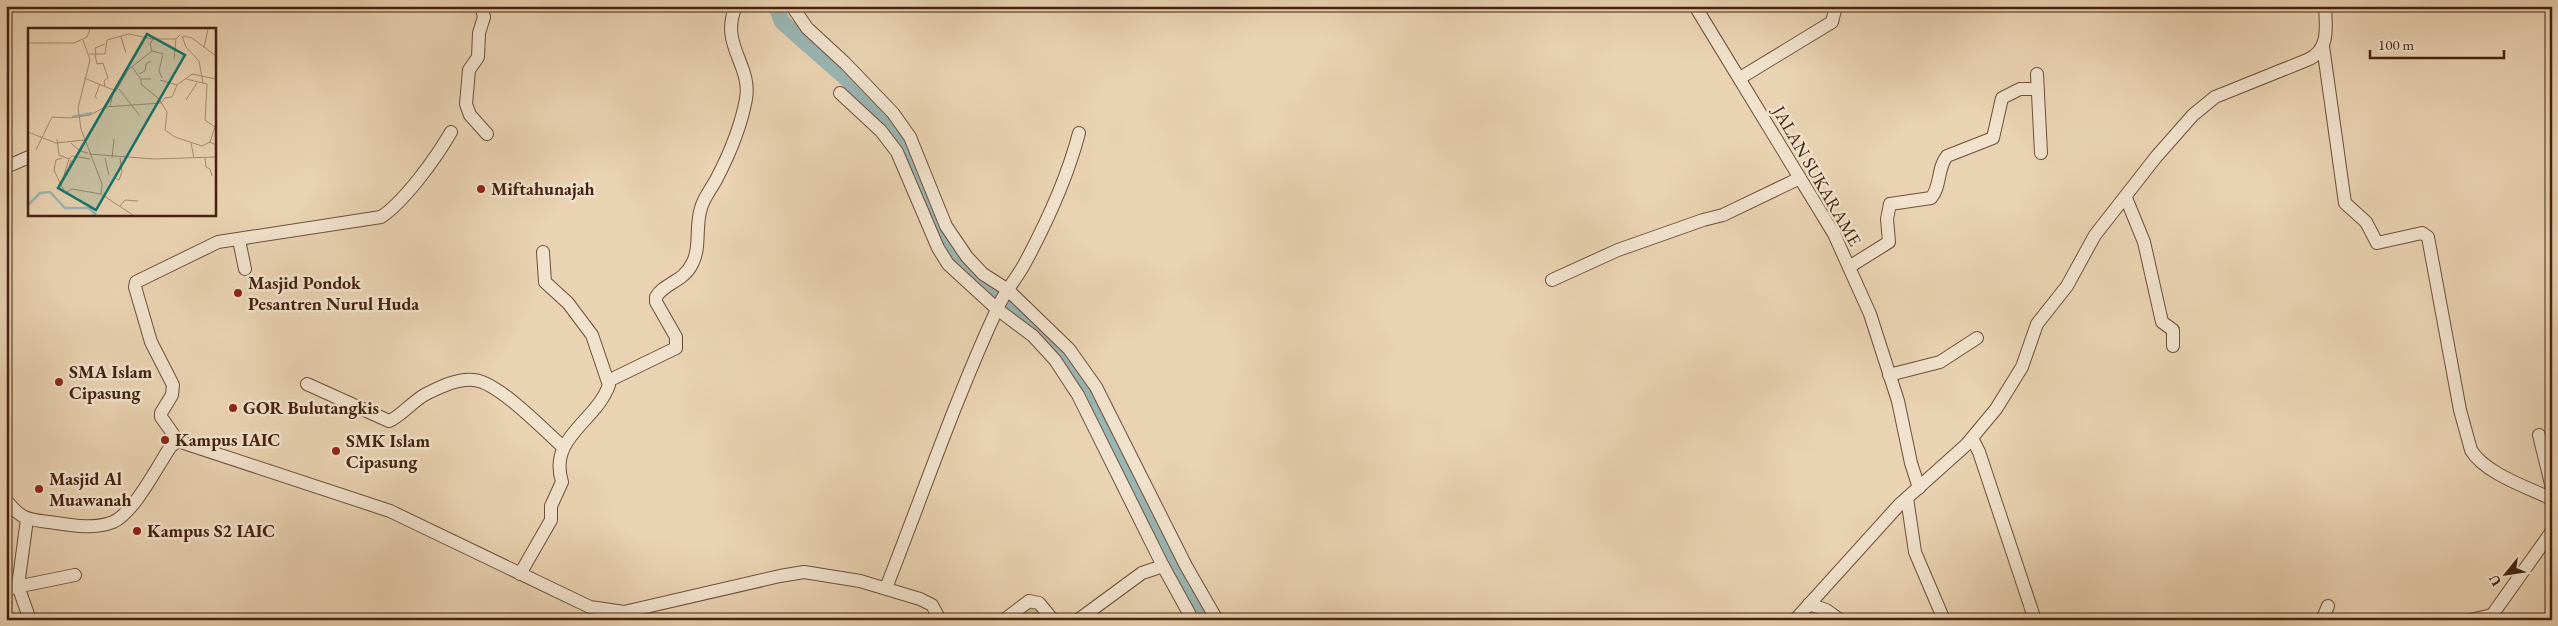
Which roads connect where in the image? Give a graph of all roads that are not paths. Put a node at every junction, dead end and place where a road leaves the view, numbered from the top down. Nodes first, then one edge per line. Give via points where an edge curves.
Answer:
1 (481, 6) edge
2 (736, 6) edge
3 (792, 6) edge
4 (1696, 6) edge
5 (1836, 6) edge
6 (2325, 6) edge
7 (2323, 46) junction
8 (2037, 74) dead end
9 (1740, 78) junction
10 (2037, 89) junction
11 (840, 93) dead end
12 (451, 132) dead end
13 (487, 134) dead end
14 (1079, 134) dead end
15 (2040, 152) dead end
16 (28, 157) edge
17 (6, 167) edge
18 (1800, 178) junction
19 (2126, 198) junction
20 (239, 240) junction
21 (543, 252) dead end
22 (1849, 267) junction
23 (245, 269) dead end
24 (1552, 280) dead end
25 (1002, 299) junction
26 (1977, 338) dead end
27 (2173, 346) dead end
28 (1889, 375) junction
29 (608, 381) junction
30 (307, 384) dead end
31 (2539, 435) dead end
32 (1972, 438) junction
33 (174, 443) junction
34 (563, 447) junction
35 (1919, 488) junction
36 (2552, 488) edge
37 (1907, 498) junction
38 (2552, 499) edge
39 (6, 500) edge
40 (27, 519) junction
41 (2552, 531) edge
42 (1184, 567) junction
43 (1167, 572) junction
44 (75, 575) dead end
45 (525, 577) junction
46 (12, 588) edge
47 (886, 588) junction
48 (1809, 604) junction
49 (2328, 606) dead end
50 (1190, 614) dead end
51 (2492, 617) edge
52 (30, 620) edge
53 (940, 620) edge
54 (1004, 620) edge
55 (1053, 620) edge
56 (1078, 620) edge
57 (1217, 620) edge
58 (1795, 620) edge
59 (1840, 620) edge
60 (1944, 620) edge
61 (2035, 620) edge
62 (2322, 620) edge
63 (2470, 620) edge

1 - 13 street via 484,17 479,33 478,57 469,70 466,104
2 - 29 street via 730,35 743,69 747,96 740,123 702,206 693,263 685,276 656,297 676,338 676,348
3 - 25 street via 807,28 846,63 893,113 920,158 946,226
4 - 9 street, JALAN SUKARAME
5 - 9 street via 1832,22
6 - 7 street
7 - 19 street via 2312,58 2214,97 2201,107 2156,157
7 - 38 street via 2345,203 2366,222 2377,244 2422,233 2428,237 2460,410 2471,450 2493,470
8 - 10 street
9 - 18 street, JALAN SUKARAME
10 - 15 street
10 - 22 street via 2020,89 2002,98 1993,138 1947,156 1931,198 1890,204 1887,219 1889,242
11 - 25 street via 881,131 897,152 948,264
12 - 20 street via 396,207 381,216
14 - 25 street via 1055,200 1024,264
16 - 17 street
18 - 22 street, JALAN SUKARAME via 1834,234
18 - 24 street via 1723,215 1618,250
19 - 27 street via 2144,242 2162,322 2174,330
19 - 32 street via 2095,235 2067,286 2037,324 2015,380
20 - 23 street
20 - 33 street via 211,244 136,282 135,288 152,342 173,385 174,390 161,417
21 - 29 street via 545,282 568,303 592,335
22 - 28 street, JALAN SUKARAME via 1870,314
25 - 42 street via 1069,349 1096,387
25 - 43 street via 1055,360 1078,395
25 - 47 street via 954,410
26 - 28 street via 1940,362
28 - 35 street, JALAN SUKARAME
29 - 34 street via 604,395
30 - 34 street via 390,421 416,399 437,389 458,381 482,382 505,395
31 - 36 street
32 - 35 street
32 - 61 street
33 - 40 street via 128,511 116,521 90,527
33 - 45 street via 390,511
34 - 45 street via 559,473 562,482 551,506 551,520
35 - 37 street
37 - 48 street
37 - 60 street via 1915,552
39 - 40 street via 16,514
40 - 46 street
41 - 51 street
42 - 43 street
42 - 57 street
43 - 50 street
43 - 56 street via 1142,573
44 - 46 street
45 - 47 street via 590,606 624,612 804,572 841,576
46 - 52 street
47 - 53 street via 932,605
48 - 58 street
48 - 59 street
49 - 62 street
51 - 63 street
54 - 55 street via 1029,601 1039,603

